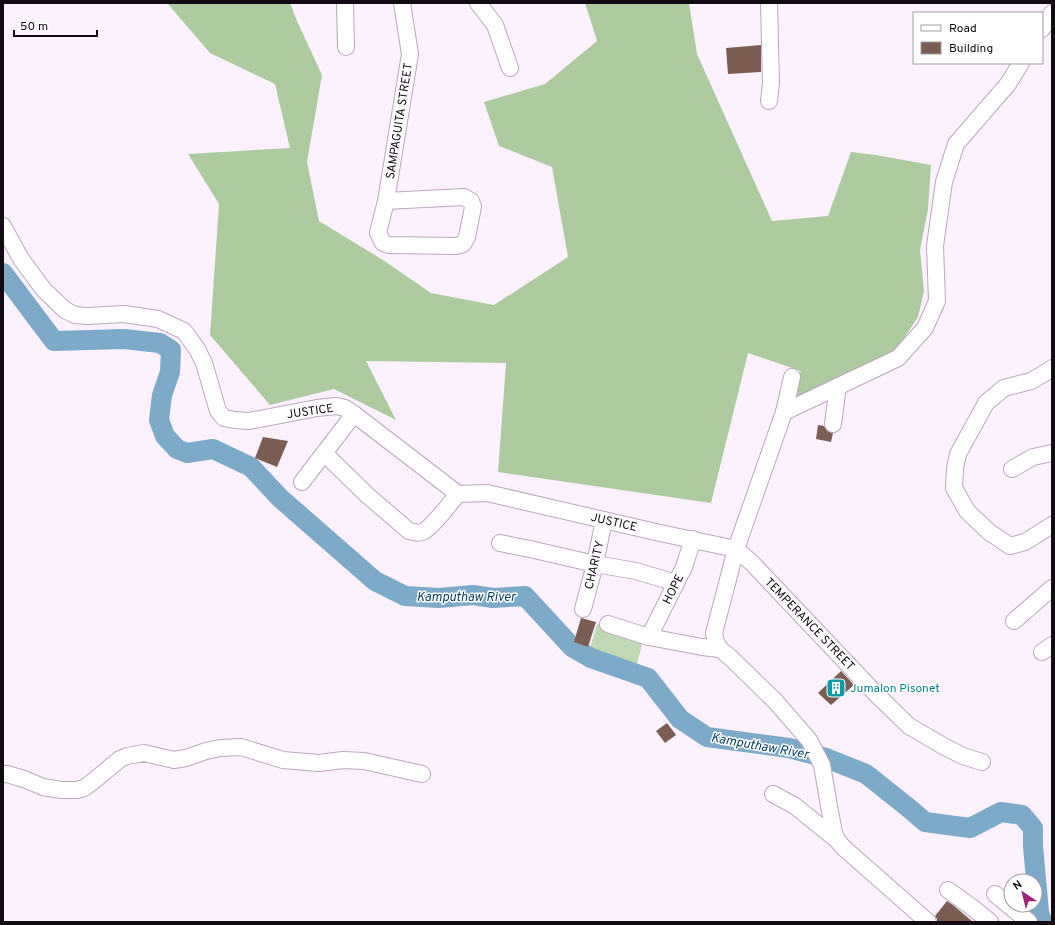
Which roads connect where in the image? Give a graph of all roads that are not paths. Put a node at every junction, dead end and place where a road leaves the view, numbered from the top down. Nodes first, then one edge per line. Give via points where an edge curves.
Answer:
1 (345, 3) edge
2 (402, 3) edge
3 (478, 3) edge
4 (769, 3) edge
5 (1052, 13) edge
6 (1043, 27) edge
7 (346, 46) dead end
8 (1020, 64) edge
9 (510, 68) dead end
10 (769, 101) dead end
11 (386, 201) junction
12 (3, 226) edge
13 (1052, 368) edge
14 (792, 377) dead end
15 (838, 386) junction
16 (784, 412) junction
17 (354, 414) junction
18 (833, 424) dead end
19 (324, 453) junction
20 (1052, 453) edge
21 (1012, 469) dead end
22 (302, 482) dead end
23 (458, 494) junction
24 (604, 520) junction
25 (1052, 525) edge
26 (693, 539) junction
27 (500, 543) dead end
28 (736, 549) junction
29 (595, 564) junction
30 (676, 583) junction
31 (1052, 588) edge
32 (583, 609) dead end
33 (1014, 621) dead end
34 (608, 624) dead end
35 (649, 637) junction
36 (720, 649) junction
37 (982, 762) dead end
38 (3, 774) edge
39 (422, 774) dead end
40 (773, 794) dead end
41 (837, 840) junction
42 (948, 890) dead end
43 (995, 894) dead end
44 (928, 922) edge
45 (990, 922) edge
46 (1030, 922) edge

1 - 7 street
2 - 11 street, SAMPAGUITA STREET via 410,54
3 - 9 street via 495,26
4 - 10 street
5 - 6 street
8 - 15 street via 1008,84 956,144 944,182 935,246 937,301 925,328 898,358
11 - 11 street, SAMPAGUITA STREET via 378,233 383,243 456,246 463,244 467,237 473,207 471,200 464,197
12 - 17 street, JUSTICE via 25,266 44,290 65,310 75,315 124,314 158,319 184,331 204,364 218,411 224,418 249,421 336,406
13 - 25 street via 1031,381 1004,388 986,403 958,454 954,488 967,511 989,532 1010,546 1025,542
14 - 16 street
15 - 16 street
15 - 18 street
16 - 28 street
17 - 19 street
17 - 23 street, JUSTICE
19 - 22 street
19 - 23 street via 368,495 410,531 416,533 426,530
20 - 21 street via 1033,457
23 - 24 street, JUSTICE via 487,493
24 - 26 street, JUSTICE
24 - 29 street, CHARITY
26 - 28 street, JUSTICE
26 - 30 street, HOPE
27 - 29 street
28 - 36 street via 714,633
28 - 37 street, TEMPERANCE STREET via 909,726 945,748
29 - 30 street via 636,571
29 - 32 street, CHARITY
30 - 35 street, HOPE
31 - 33 street
34 - 35 street
35 - 36 street
36 - 41 street via 775,701 809,740 822,765
38 - 39 street via 24,778 43,787 77,790 84,788 127,756 144,753 174,760 220,748 241,747 283,760 364,761
40 - 41 street via 795,806
41 - 44 street
42 - 45 street
43 - 46 street

